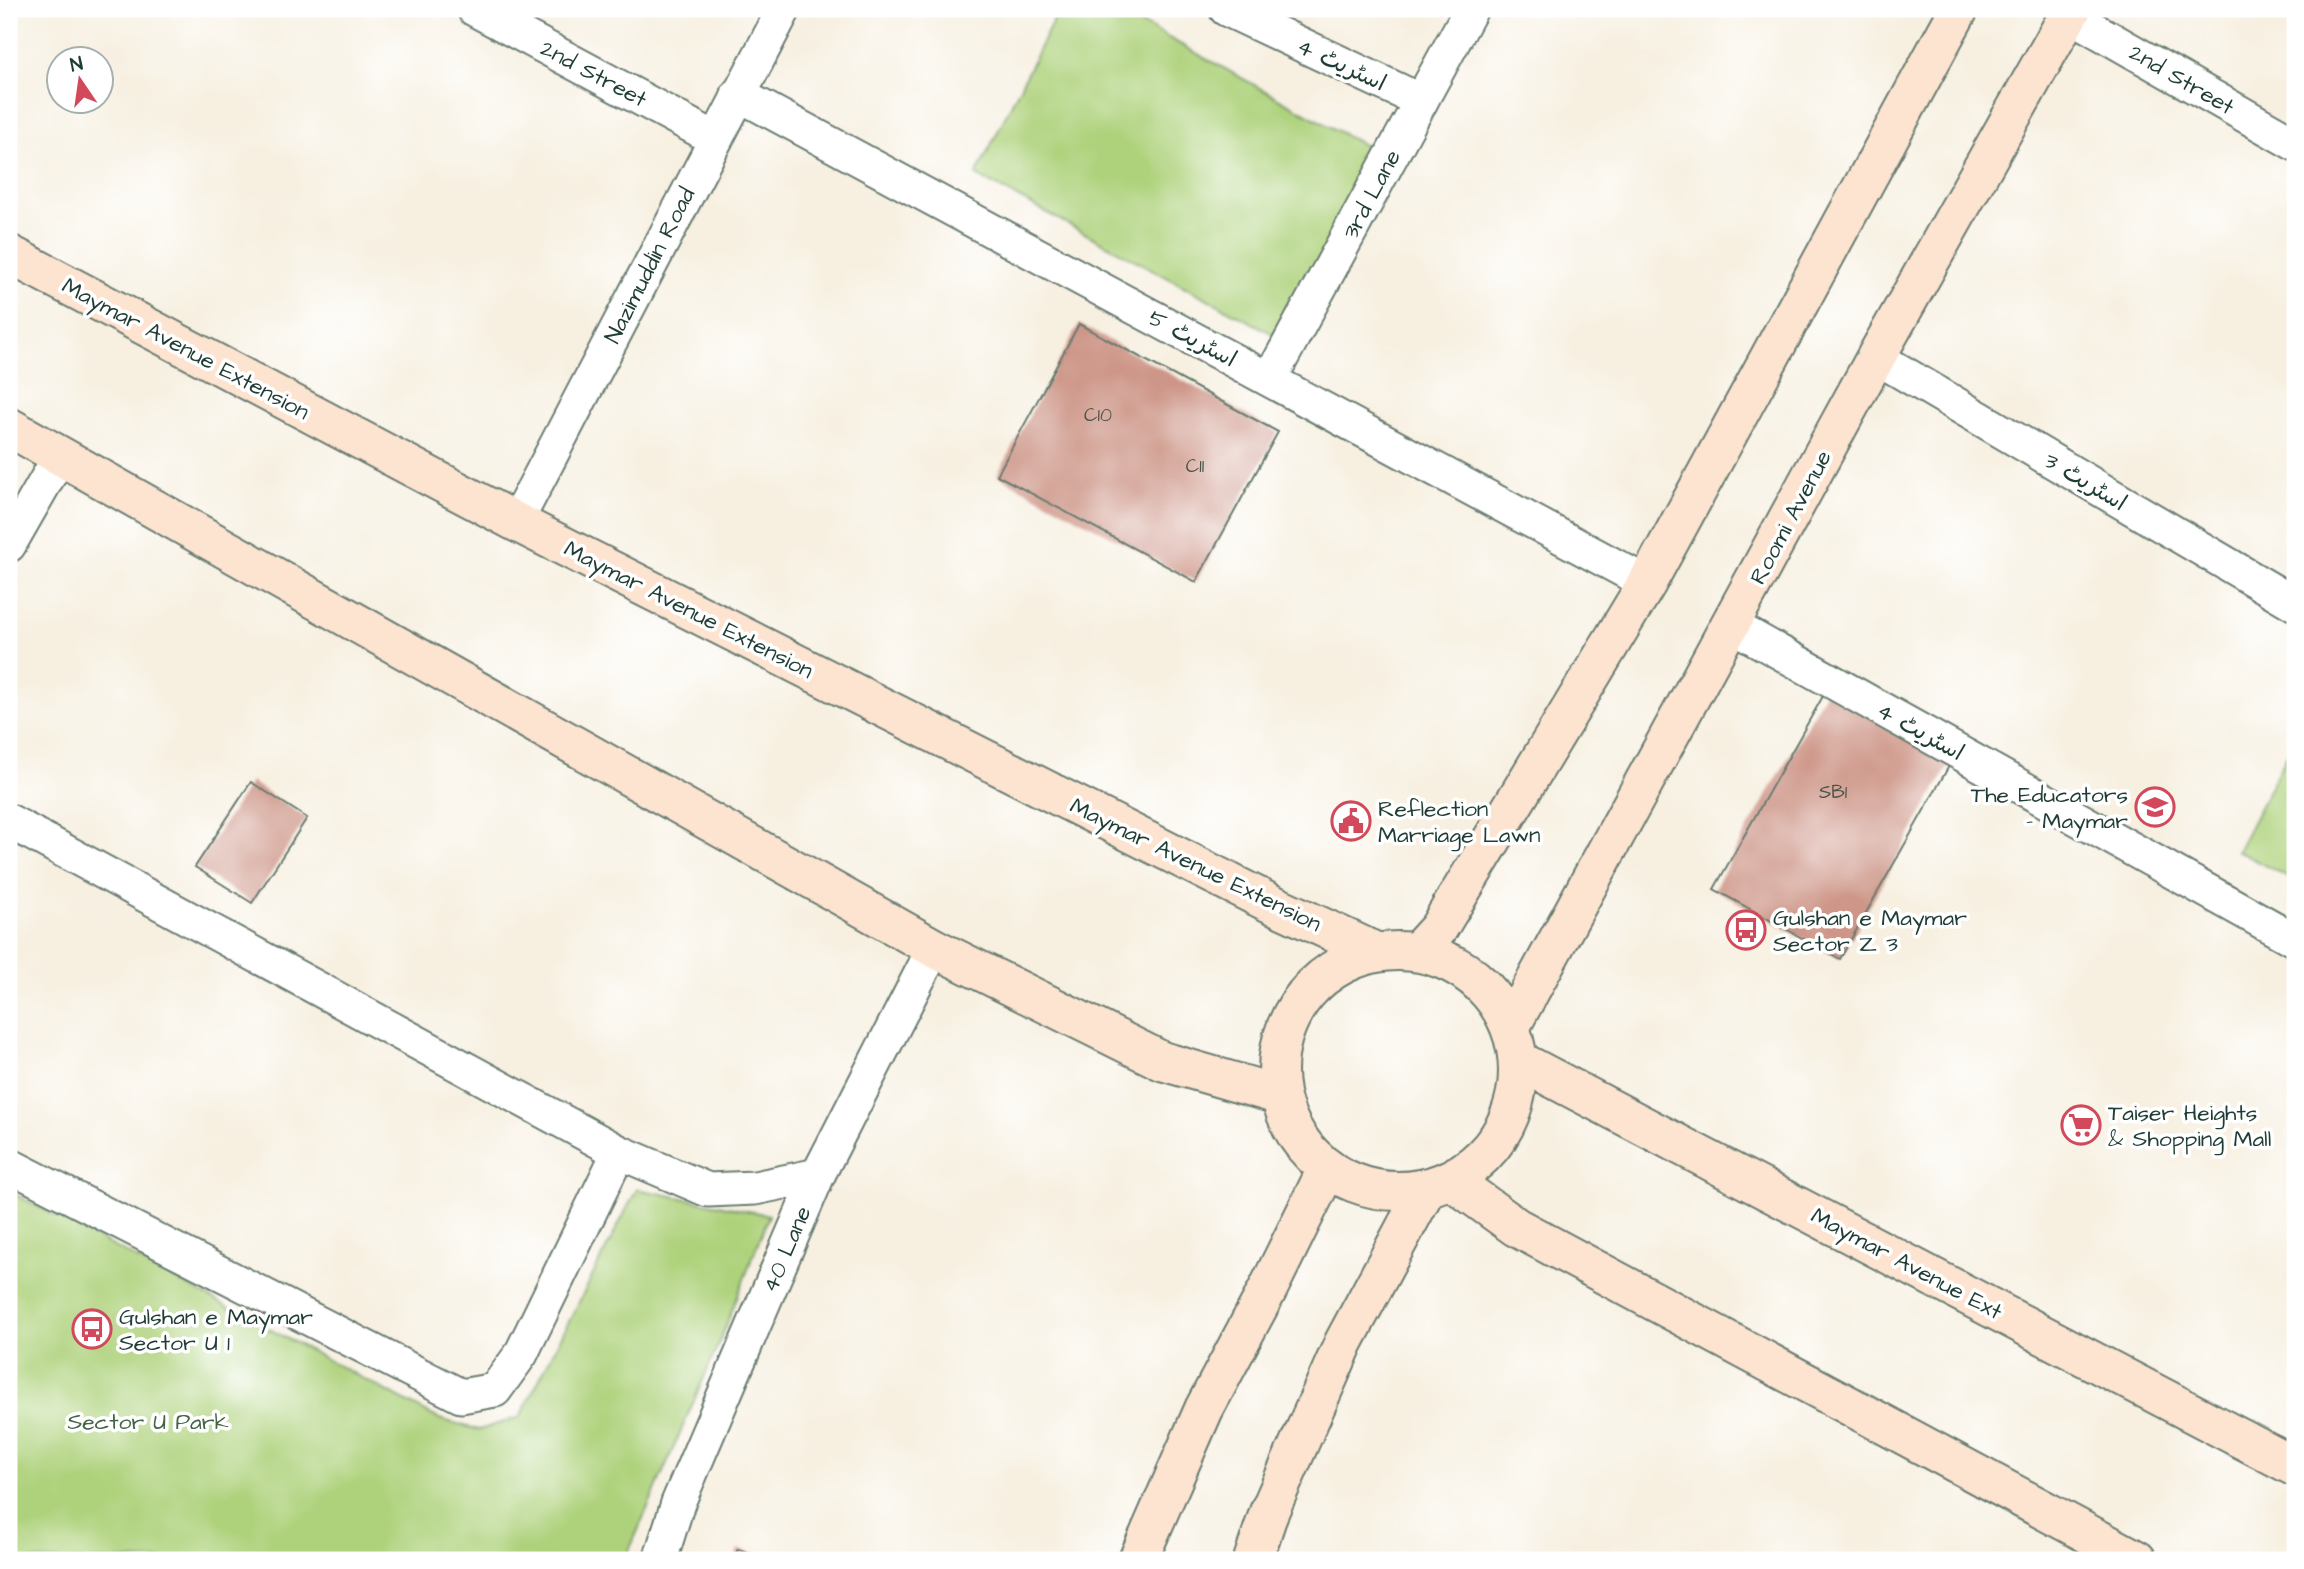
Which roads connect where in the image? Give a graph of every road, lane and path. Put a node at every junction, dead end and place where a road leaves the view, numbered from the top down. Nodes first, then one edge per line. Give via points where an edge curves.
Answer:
1 (474, 9) edge
2 (784, 9) edge
3 (1226, 9) edge
4 (1471, 9) edge
5 (1959, 9) edge
6 (2070, 12) edge
7 (738, 94) junction
8 (1421, 101) junction
9 (714, 138) junction
10 (2295, 144) edge
11 (9, 254) edge
12 (1876, 357) junction
13 (1270, 379) junction
14 (9, 427) edge
15 (60, 456) junction
16 (516, 522) junction
17 (9, 545) edge
18 (1647, 583) junction
19 (2295, 604) edge
20 (1731, 625) junction
21 (9, 821) edge
22 (2295, 940) edge
23 (934, 948) junction
24 (1376, 952) junction
25 (1417, 952) junction
26 (1515, 1043) junction
27 (1279, 1095) junction
28 (620, 1152) junction
29 (9, 1165) edge
30 (1327, 1169) junction
31 (817, 1174) junction
32 (1438, 1184) junction
33 (2295, 1467) edge
34 (660, 1560) edge
35 (1138, 1560) edge
36 (1253, 1560) edge
37 (2137, 1560) edge

1 - 9 street, 2nd Street
2 - 7 street, Nazimuddin Road
3 - 8 street, اسٹریٹ 4
4 - 8 street, 3rd Lane
5 - 18 main road
6 - 10 street, 2nd Street
6 - 12 main road, Roomi Avenue
7 - 9 street, Nazimuddin Road
7 - 13 street, اسٹریٹ 5
8 - 13 street, 3rd Lane
9 - 16 street, Nazimuddin Road
11 - 16 main road, Maymar Avenue Extension
12 - 19 street, اسٹریٹ 3
12 - 20 main road, Roomi Avenue
13 - 18 street, اسٹریٹ 5
14 - 15 main road
15 - 17 street
15 - 23 main road
16 - 24 main road, Maymar Avenue Extension via 1258,897
18 - 25 main road via 1437,929
20 - 22 street, اسٹریٹ 4
20 - 26 main road, Roomi Avenue
21 - 28 street
23 - 27 main road via 1162,1062
23 - 31 street, 40 Lane
24 - 25 main road
24 - 27 main road via 1332,970 1297,1003 1279,1047
25 - 26 main road via 1456,965 1489,991
26 - 32 main road via 1513,1108 1489,1150
26 - 33 main road, Maymar Avenue Ext
27 - 30 main road via 1296,1137
28 - 29 street via 521,1354 495,1390 461,1396
28 - 31 street via 708,1190 755,1188
30 - 32 main road via 1375,1190
30 - 35 main road via 1204,1409
31 - 34 street, 40 Lane via 678,1503
32 - 36 main road via 1344,1342 1269,1512
32 - 37 main road

